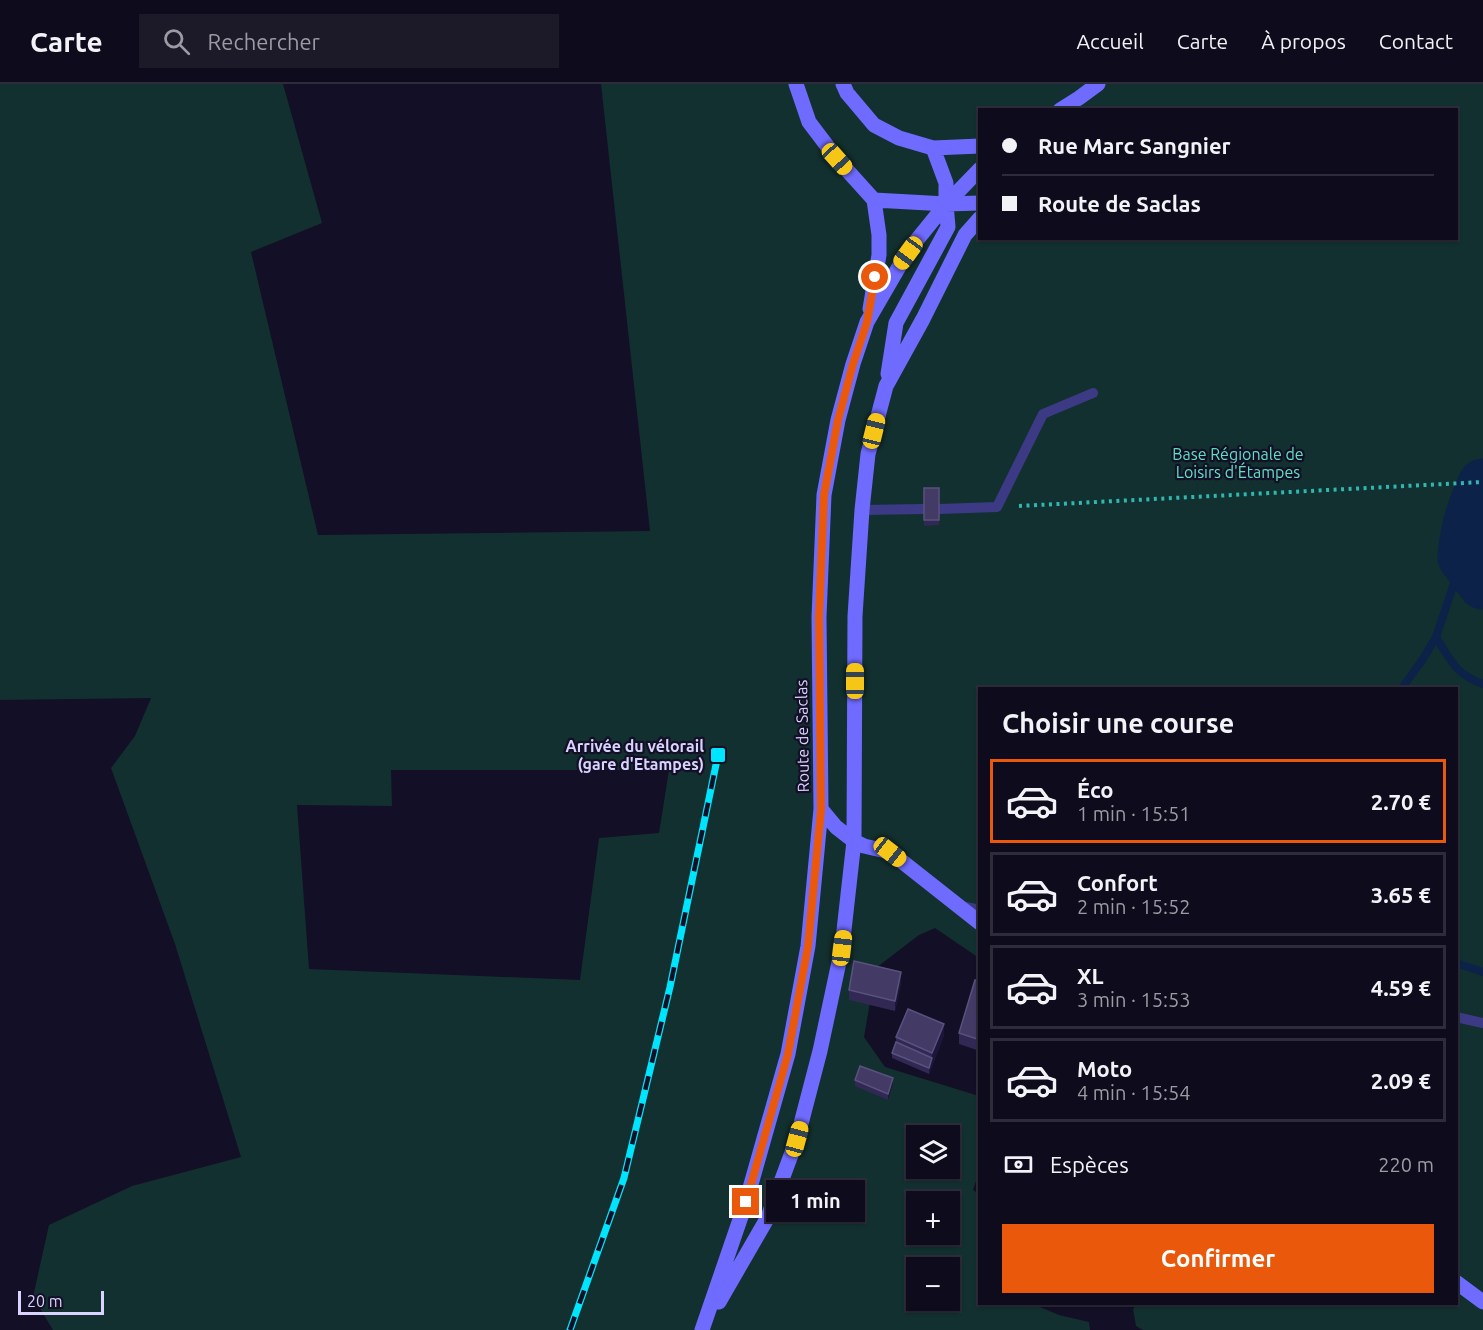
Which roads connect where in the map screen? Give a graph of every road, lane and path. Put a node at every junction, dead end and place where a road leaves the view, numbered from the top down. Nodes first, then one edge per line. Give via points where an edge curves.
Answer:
1 (796, 84) edge
2 (843, 84) edge
3 (1098, 84) edge
4 (1075, 104) edge
5 (978, 146) edge
6 (933, 148) junction
7 (978, 171) edge
8 (874, 200) junction
9 (978, 203) edge
10 (946, 204) junction
11 (978, 220) edge
12 (867, 322) junction
13 (886, 386) junction
14 (1093, 393) dead end
15 (1483, 482) edge
16 (997, 507) junction
17 (924, 509) edge
18 (939, 509) edge
19 (862, 510) junction
20 (821, 810) junction
21 (854, 841) junction
22 (957, 905) junction
23 (978, 910) edge
24 (978, 921) edge
25 (1458, 1017) edge
26 (1483, 1023) edge
27 (1458, 1283) edge
28 (1483, 1302) edge
29 (702, 1330) edge

1 - 8 main road via 809,122
2 - 6 main road via 874,125 899,138
3 - 4 main road
5 - 6 main road
6 - 10 main road via 946,183
7 - 10 main road, Route de Saclas
8 - 10 main road
8 - 12 main road via 879,255
9 - 10 main road
10 - 12 main road, Route de Saclas via 900,264
10 - 13 main road via 948,227 896,323
11 - 13 main road, Route de Saclas via 965,235
12 - 20 main road, Route de Saclas via 838,420 824,495 819,617
13 - 19 main road, Route de Saclas via 868,454
14 - 16 lane via 1043,414
15 - 16 path
16 - 18 lane
17 - 19 lane
19 - 21 main road, Route de Saclas via 855,616
20 - 21 main road
20 - 29 main road, Route de Saclas via 808,946 788,1054 746,1202
21 - 22 main road via 890,852
21 - 29 main road, Route de Saclas via 842,948 797,1139 768,1216
22 - 23 lane
22 - 24 main road
25 - 26 lane
27 - 28 main road

